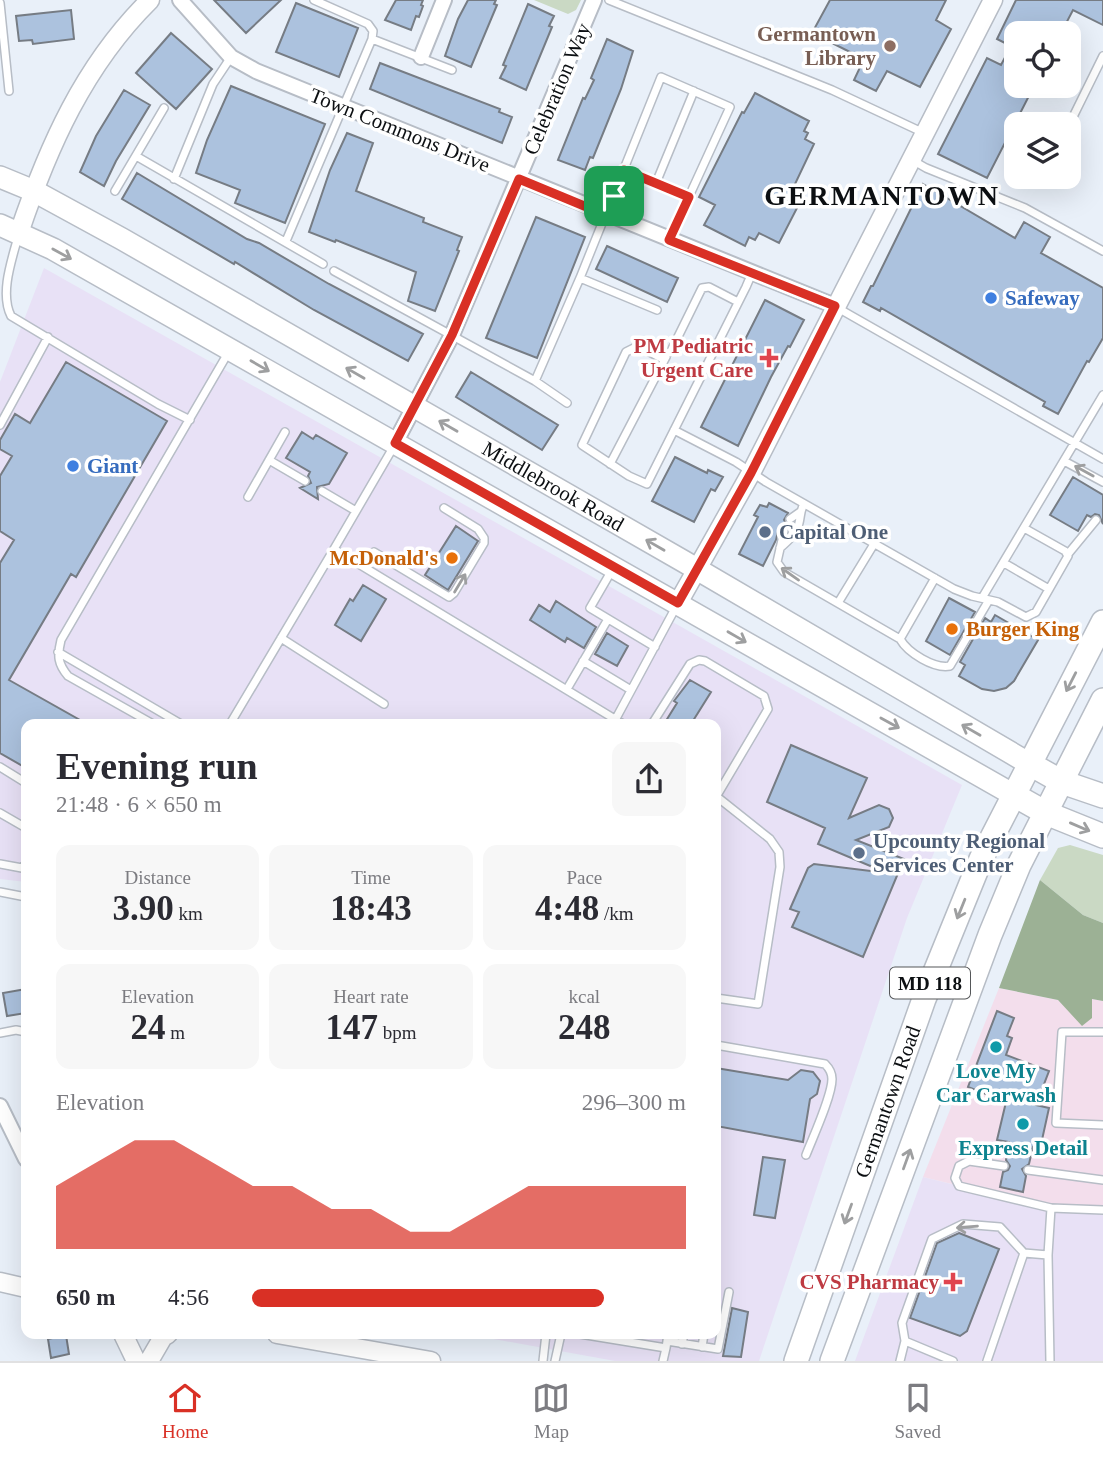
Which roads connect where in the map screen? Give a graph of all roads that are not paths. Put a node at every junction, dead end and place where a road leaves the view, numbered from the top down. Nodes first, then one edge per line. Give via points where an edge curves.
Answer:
1 (150, 0) edge
2 (180, 0) edge
3 (314, 0) edge
4 (444, 0) edge
5 (594, 0) edge
6 (609, 0) edge
7 (993, 0) edge
8 (0, 4) edge
9 (372, 38) junction
10 (1103, 56) edge
11 (231, 57) junction
12 (421, 57) junction
13 (452, 70) dead end
14 (694, 91) junction
15 (9, 92) dead end
16 (344, 106) junction
17 (164, 108) dead end
18 (1075, 112) edge
19 (925, 134) junction
20 (136, 156) junction
21 (912, 160) junction
22 (624, 170) junction
23 (0, 177) edge
24 (174, 179) junction
25 (519, 179) junction
26 (656, 183) junction
27 (34, 191) junction
28 (115, 191) dead end
29 (689, 197) junction
30 (606, 215) junction
31 (10, 229) edge
32 (669, 240) junction
33 (286, 241) junction
34 (1103, 251) edge
35 (323, 264) dead end
36 (334, 271) dead end
37 (752, 273) junction
38 (580, 278) junction
39 (738, 302) junction
40 (835, 306) junction
41 (657, 310) dead end
42 (452, 335) junction
43 (48, 337) junction
44 (230, 350) junction
45 (666, 356) junction
46 (535, 381) junction
47 (1103, 395) edge
48 (568, 403) dead end
49 (414, 407) junction
50 (190, 420) junction
51 (0, 425) edge
52 (674, 430) junction
53 (285, 432) dead end
54 (395, 443) junction
55 (1075, 443) junction
56 (1103, 459) edge
57 (269, 460) junction
58 (1064, 461) junction
59 (610, 464) junction
60 (751, 473) junction
61 (305, 481) dead end
62 (1103, 482) edge
63 (322, 491) dead end
64 (248, 497) dead end
65 (804, 504) junction
66 (444, 508) dead end
67 (356, 511) junction
68 (800, 512) junction
69 (790, 519) dead end
70 (1096, 520) dead end
71 (1024, 528) junction
72 (784, 531) dead end
73 (874, 544) junction
74 (780, 548) junction
75 (334, 550) junction
76 (374, 552) dead end
77 (1068, 554) junction
78 (1004, 563) junction
79 (614, 566) junction
80 (696, 569) junction
81 (935, 578) junction
82 (1049, 589) junction
83 (985, 599) junction
84 (678, 603) junction
85 (838, 603) junction
86 (608, 620) junction
87 (1103, 622) edge
88 (281, 638) junction
89 (900, 639) junction
90 (655, 647) junction
91 (58, 652) junction
92 (583, 661) junction
93 (567, 689) junction
94 (631, 690) junction
95 (1103, 700) edge
96 (384, 704) dead end
97 (144, 719) edge
98 (172, 719) edge
99 (233, 719) edge
100 (611, 719) edge
101 (615, 719) edge
102 (655, 719) edge
103 (1030, 764) junction
104 (0, 767) edge
105 (21, 780) edge
106 (1062, 782) junction
107 (721, 789) edge
108 (1014, 795) junction
109 (1103, 796) edge
110 (721, 801) edge
111 (0, 813) edge
112 (1046, 813) junction
113 (21, 825) edge
114 (1103, 836) edge
115 (0, 864) edge
116 (21, 868) edge
117 (0, 892) edge
118 (21, 896) edge
119 (721, 999) edge
120 (21, 1031) edge
121 (1103, 1032) edge
122 (0, 1033) edge
123 (721, 1046) edge
124 (0, 1106) edge
125 (1103, 1125) edge
126 (21, 1148) edge
127 (806, 1155) dead end
128 (1004, 1166) dead end
129 (1028, 1170) dead end
130 (1103, 1180) edge
131 (1051, 1208) junction
132 (1103, 1210) edge
133 (1024, 1253) junction
134 (1048, 1255) junction
135 (0, 1282) edge
136 (21, 1287) edge
137 (729, 1292) dead end
138 (721, 1333) edge
139 (125, 1339) edge
140 (162, 1339) edge
141 (313, 1339) edge
142 (545, 1339) edge
143 (560, 1339) edge
144 (610, 1339) edge
145 (641, 1339) edge
146 (683, 1339) edge
147 (703, 1339) edge
148 (720, 1339) edge
149 (667, 1341) edge
150 (905, 1341) junction
151 (640, 1344) junction
152 (682, 1344) junction
153 (702, 1347) junction
154 (136, 1361) edge
155 (149, 1361) edge
156 (431, 1361) edge
157 (543, 1361) edge
158 (555, 1361) edge
159 (663, 1361) edge
160 (796, 1361) edge
161 (832, 1361) edge
162 (900, 1361) edge
163 (953, 1361) edge
164 (987, 1361) edge
165 (1050, 1361) edge

1 - 27 street via 82,87
2 - 11 street, Town Commons Drive
3 - 9 lane via 368,24
4 - 12 street
5 - 25 street, Celebration Way
6 - 19 lane via 832,90
7 - 19 street
8 - 15 lane
9 - 12 lane
9 - 16 lane
10 - 18 lane
11 - 16 street, Town Commons Drive
11 - 24 lane via 213,84
12 - 13 lane
14 - 22 lane via 661,77
14 - 26 lane
14 - 29 lane via 730,107
16 - 25 street, Town Commons Drive
16 - 33 lane
17 - 20 lane
19 - 21 street
20 - 24 lane
20 - 28 lane
21 - 34 lane via 1025,208
21 - 40 street
22 - 26 lane
22 - 30 lane
23 - 27 main road, Middlebrook Road
24 - 33 lane
25 - 30 street, Town Commons Drive
25 - 42 street, Celebration Way
26 - 29 lane
27 - 31 street
49 -> 27 main road, Middlebrook Road
29 - 32 lane
30 - 32 street, Town Commons Drive
30 - 38 lane
31 - 43 lane via 4,307
31 -> 44 main road, Middlebrook Road
32 - 37 street, Town Commons Drive
33 - 35 lane
36 - 42 lane
37 - 39 lane
37 - 40 street, Town Commons Drive
38 - 41 lane
38 - 46 lane
39 - 45 lane via 702,288
39 - 52 lane
40 - 55 lane
40 - 60 street
42 - 46 lane
42 - 49 street, Celebration Way
43 - 50 lane
43 - 51 lane
44 - 50 lane
44 -> 54 main road, Middlebrook Road
45 - 59 lane
45 - 59 lane via 661,358 638,346 626,352 582,445
46 - 48 lane
47 - 55 lane
49 - 54 street, Celebration Way
80 -> 49 main road, Middlebrook Road
50 - 91 lane
52 - 59 lane via 647,484
52 - 60 lane
53 - 57 lane
54 - 67 lane
54 - 79 main road, Middlebrook Road
55 - 56 lane
55 - 58 lane
57 - 61 lane
57 - 64 lane
62 -> 58 lane
58 - 71 lane
60 - 65 lane
60 - 80 street
63 - 67 lane
65 - 68 lane
65 - 73 lane
76 -> 66 lane via 446,597 454,593 484,538 478,529
67 - 75 lane
68 - 69 lane
68 - 74 lane via 795,531
70 - 77 lane
71 - 77 lane
71 - 78 lane
72 - 74 lane
73 - 81 lane
73 - 85 lane
85 -> 74 lane via 784,572 777,557
75 - 88 lane
75 - 93 lane
77 - 82 lane
78 - 82 lane
78 - 83 lane
79 - 84 main road, Middlebrook Road
79 - 86 lane via 590,608
80 - 84 street
103 -> 80 main road, Middlebrook Road
81 - 83 lane
81 - 89 lane
82 - 83 lane via 1036,612 1026,617
83 - 89 lane via 950,666 931,663
84 - 90 lane
84 -> 108 main road, Middlebrook Road
85 - 89 lane
86 - 90 lane
86 - 92 lane
87 -> 103 main road, Germantown Road / MD 118
88 - 96 lane
88 - 99 lane
90 - 94 lane
91 - 97 lane via 68,676
91 - 98 lane
92 - 93 lane
92 - 94 lane
93 - 100 lane
94 - 101 lane
95 - 106 main road, Germantown Road / MD 118
102 - 107 lane via 690,664 699,660 764,696 768,709
103 - 106 main road, Middlebrook Road
103 - 108 main road, Germantown Road / MD 118
104 - 105 lane
106 - 109 main road, Middlebrook Road
106 - 112 main road, Germantown Road / MD 118
108 - 112 main road, Middlebrook Road
108 -> 160 main road, Germantown Road / MD 118 via 981,859 924,999
110 - 119 lane via 770,839 779,852 780,867 758,1004
111 - 113 lane
112 -> 114 main road, Middlebrook Road
161 -> 112 main road, Germantown Road / MD 118 via 990,934
115 - 116 lane
117 - 118 lane
120 - 122 lane
121 - 125 lane via 1062,1032 1056,1123
123 - 127 lane via 825,1063 830,1069 829,1093
124 - 126 street
128 - 131 lane via 969,1161 959,1166 954,1178 959,1186
129 - 130 lane
131 - 132 lane
131 - 134 lane
133 - 134 lane
133 -> 150 lane via 1000,1227 963,1224 932,1239 902,1323
133 - 164 lane
134 - 165 lane
135 - 136 street
137 - 138 lane
139 - 154 street
140 - 155 street
141 - 156 street
142 - 157 lane
143 - 158 lane
144 - 151 lane
145 - 151 lane
146 - 152 lane
147 - 153 lane
148 - 153 lane via 718,1349
149 - 151 lane
149 - 152 lane
149 - 159 lane
150 - 162 lane
150 - 163 lane
152 - 153 lane

